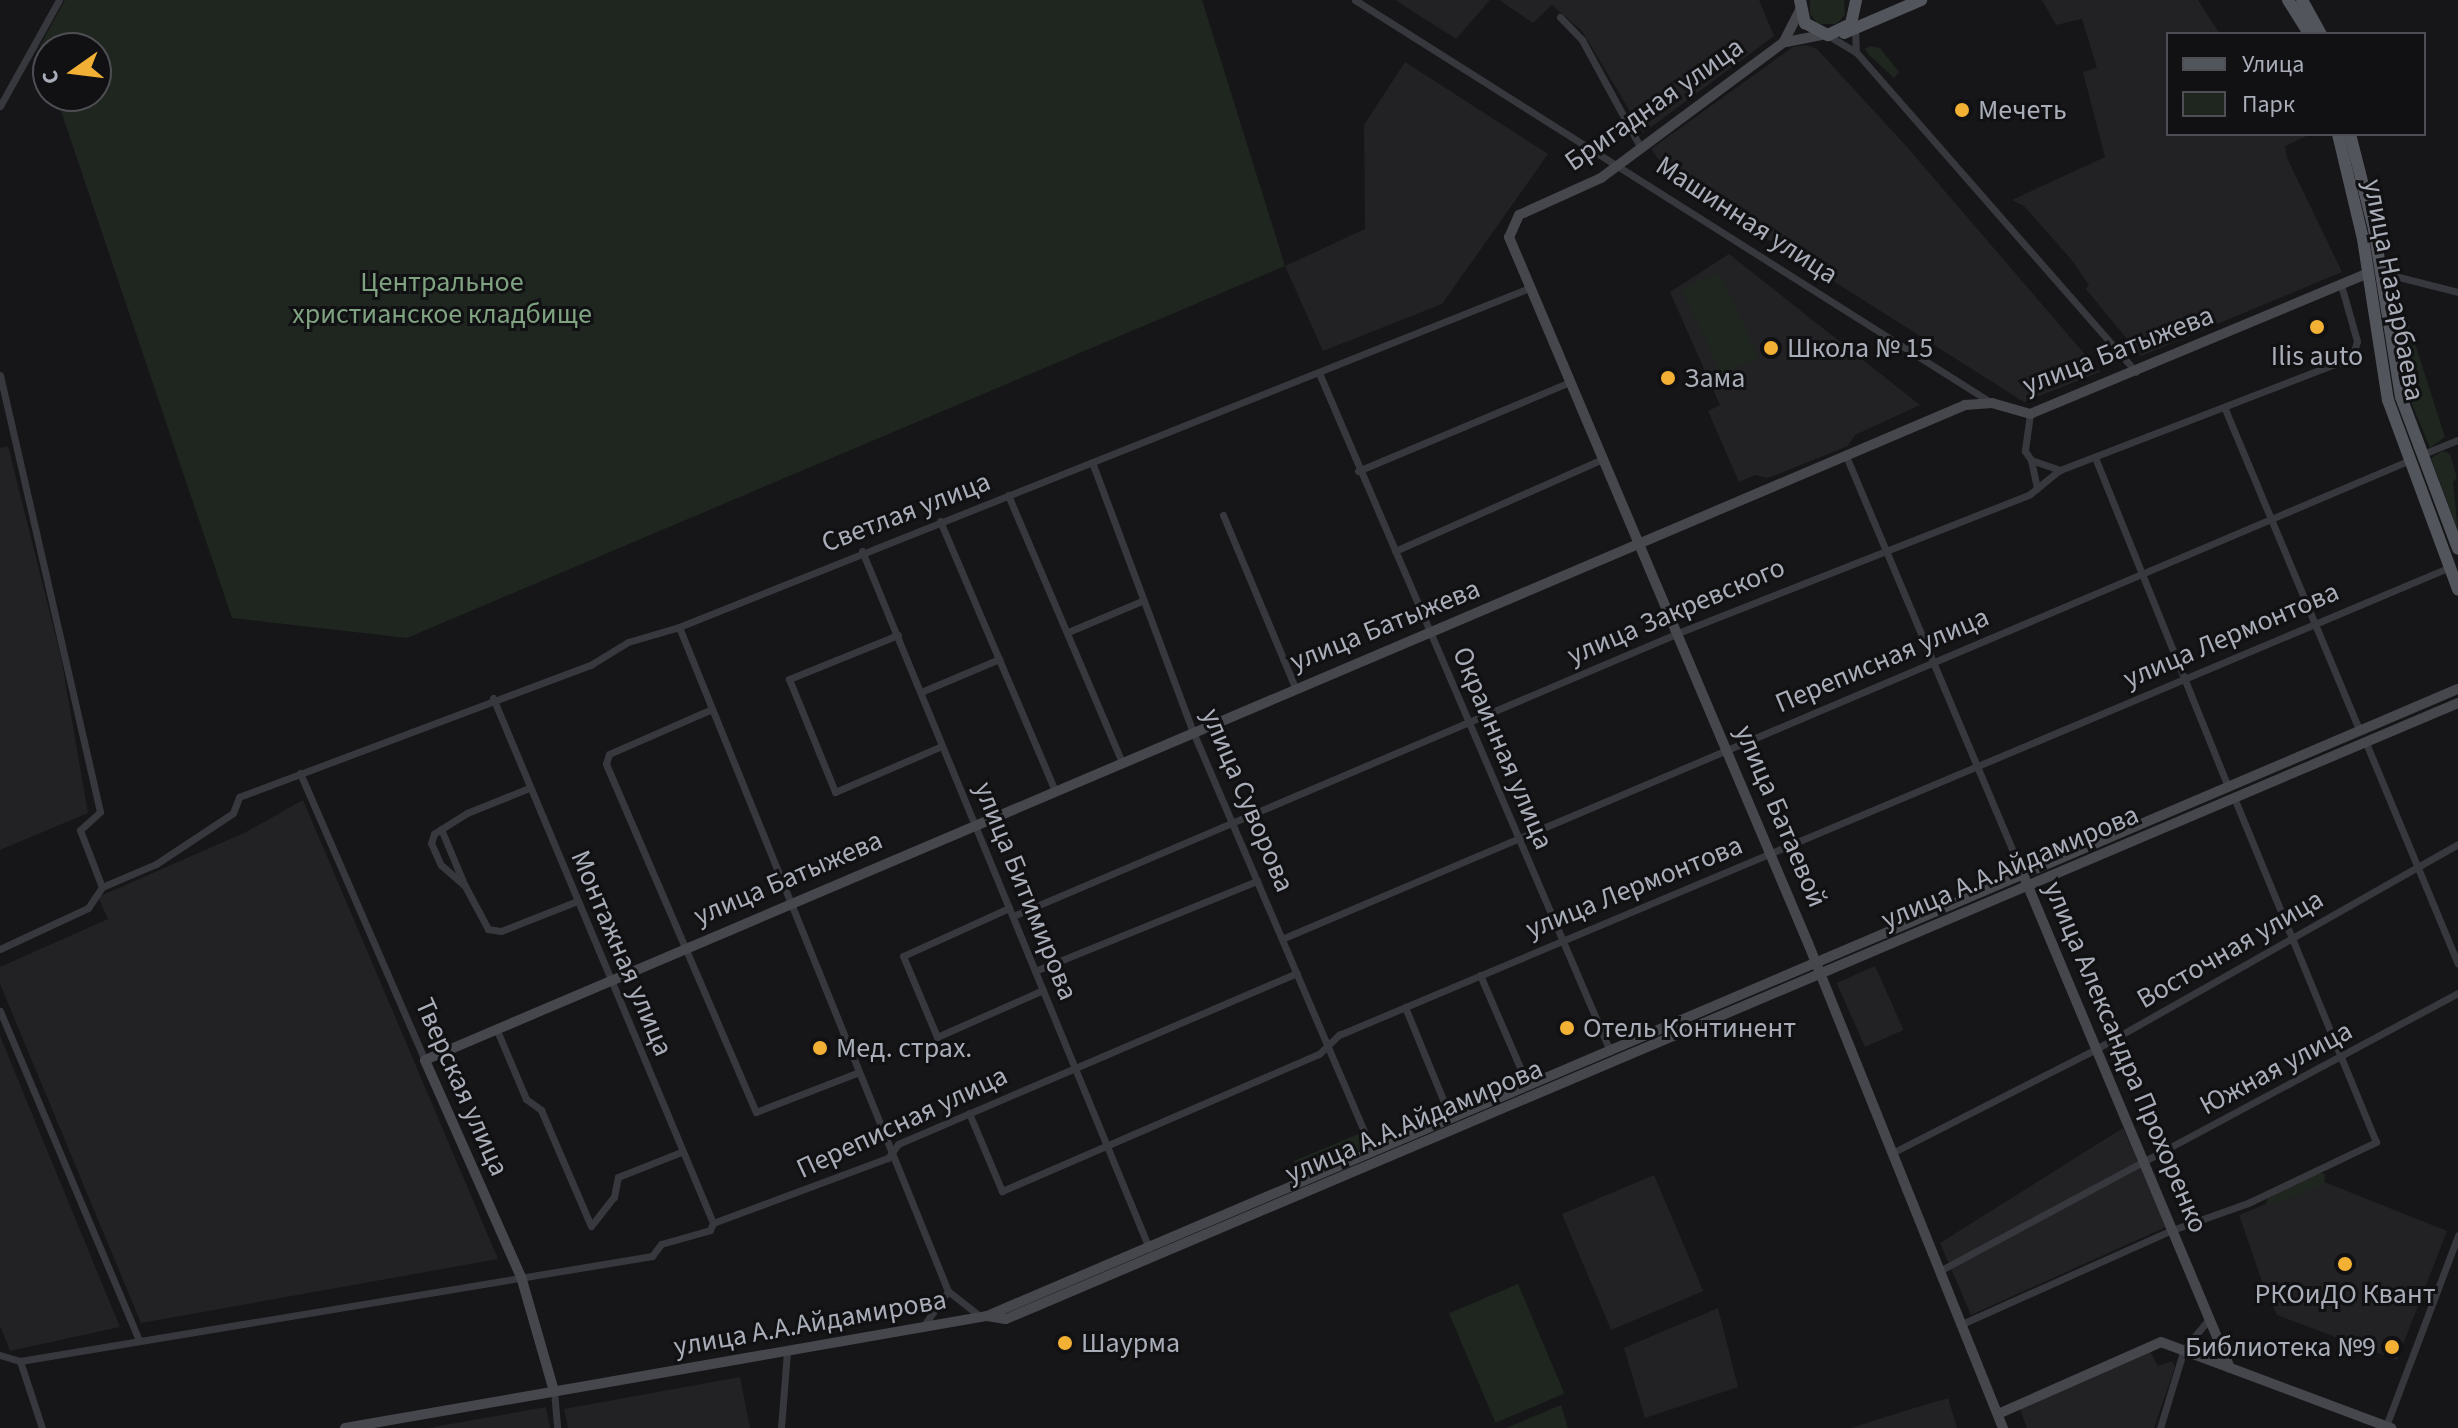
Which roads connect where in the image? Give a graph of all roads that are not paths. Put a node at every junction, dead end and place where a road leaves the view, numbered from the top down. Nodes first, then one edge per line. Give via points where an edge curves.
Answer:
1 (59, 0) edge
2 (1355, 0) edge
3 (1856, 0) edge
4 (1921, 0) edge
5 (2288, 0) edge
6 (2302, 0) edge
7 (1799, 3) edge
8 (1856, 16) junction
9 (1560, 17) dead end
10 (1855, 30) junction
11 (2308, 32) edge
12 (2320, 32) edge
13 (1829, 35) junction
14 (1784, 42) junction
15 (1856, 52) junction
16 (0, 106) edge
17 (2338, 136) edge
18 (2350, 136) edge
19 (1641, 148) junction
20 (1618, 164) junction
21 (1510, 225) joint
22 (2381, 272) junction
23 (2367, 274) junction
24 (2341, 285) junction
25 (1529, 288) junction
26 (2458, 292) edge
27 (2136, 372) junction
28 (1319, 373) junction
29 (0, 375) edge
30 (1959, 379) junction
31 (1570, 382) junction
32 (1992, 403) junction
33 (1965, 405) junction
34 (2225, 409) junction
35 (2030, 414) junction
36 (2458, 440) edge
37 (2423, 454) junction
38 (1846, 456) junction
39 (1603, 459) junction
40 (2031, 460) junction
41 (2096, 460) junction
42 (2410, 460) junction
43 (1092, 462) junction
44 (2060, 470) junction
45 (1358, 471) junction
46 (2037, 488) junction
47 (1008, 495) junction
48 (1223, 515) dead end
49 (2271, 519) junction
50 (940, 521) junction
51 (1640, 544) junction
52 (1886, 549) junction
53 (2458, 549) edge
54 (862, 551) junction
55 (1395, 551) junction
56 (2450, 567) junction
57 (2141, 575) junction
58 (2458, 589) edge
59 (1144, 600) junction
60 (2315, 623) junction
61 (679, 627) junction
62 (1068, 632) junction
63 (1431, 633) junction
64 (1678, 633) junction
65 (898, 635) junction
66 (999, 659) junction
67 (1933, 662) junction
68 (2184, 679) junction
69 (1295, 687) junction
70 (2458, 689) edge
71 (921, 692) junction
72 (493, 698) junction
73 (2458, 703) edge
74 (712, 709) junction
75 (1470, 722) junction
76 (2398, 722) junction
77 (2359, 729) junction
78 (1193, 732) junction
79 (2366, 743) junction
80 (942, 746) junction
81 (1726, 749) junction
82 (1122, 762) junction
83 (1977, 766) junction
84 (300, 773) junction
85 (2228, 787) junction
86 (529, 788) junction
87 (1055, 790) junction
88 (2234, 798) junction
89 (1234, 824) junction
90 (975, 825) junction
91 (441, 829) junction
92 (1516, 837) junction
93 (2458, 844) edge
94 (1770, 855) junction
95 (2417, 866) junction
96 (2022, 873) junction
97 (1257, 881) junction
98 (2027, 885) junction
99 (465, 886) junction
100 (102, 887) junction
101 (577, 901) junction
102 (789, 904) junction
103 (1011, 912) junction
104 (1284, 938) junction
105 (1561, 940) junction
106 (2291, 940) junction
107 (683, 948) junction
108 (0, 949) edge
109 (1815, 961) junction
110 (2458, 964) edge
111 (1035, 971) junction
112 (1297, 973) junction
113 (1820, 973) junction
114 (1480, 975) junction
115 (608, 980) junction
116 (1043, 990) junction
117 (2458, 993) edge
118 (1405, 1007) junction
119 (0, 1011) edge
120 (496, 1028) junction
121 (1328, 1045) junction
122 (2096, 1049) junction
123 (1610, 1051) junction
124 (2342, 1059) junction
125 (425, 1060) junction
126 (1075, 1068) junction
127 (859, 1072) junction
128 (1528, 1086) junction
129 (969, 1113) junction
130 (1451, 1119) junction
131 (1107, 1146) junction
132 (681, 1152) junction
133 (894, 1152) junction
134 (1373, 1152) junction
135 (1892, 1153) junction
136 (2142, 1164) junction
137 (713, 1223) junction
138 (2172, 1230) junction
139 (2458, 1235) edge
140 (1149, 1248) junction
141 (1943, 1269) junction
142 (521, 1277) junction
143 (948, 1291) junction
144 (1002, 1306) junction
145 (984, 1316) junction
146 (1006, 1319) junction
147 (2209, 1319) junction
148 (1964, 1323) junction
149 (922, 1328) junction
150 (138, 1338) junction
151 (2184, 1349) junction
152 (787, 1352) junction
153 (0, 1355) edge
154 (20, 1361) junction
155 (2230, 1368) junction
156 (554, 1391) junction
157 (1998, 1414) junction
158 (2388, 1427) edge
159 (42, 1428) edge
160 (345, 1428) edge
161 (557, 1428) edge
162 (781, 1428) edge
163 (2003, 1428) edge
164 (2160, 1428) edge

1 - 16 street
2 - 20 street, Машинная улица
3 - 8 main road
4 - 10 main road
5 - 11 main road
6 - 12 main road
7 - 13 main road via 1805,23
7 - 14 main road
8 - 10 street
8 - 13 main road
9 - 19 street via 1582,40
10 - 13 main road
10 - 15 street
13 - 14 main road
13 - 15 street
14 - 19 main road, Бригадная улица
15 - 27 street
17 - 23 main road, улица Назарбаева
18 - 22 main road, улица Назарбаева
19 - 20 main road, Бригадная улица
20 - 21 main road, Бригадная улица via 1578,189 1530,208
20 - 30 street, Машинная улица
21 - 25 main road, улица Батаевой via 1512,249
22 - 23 street
22 - 26 street
22 - 37 main road, улица Назарбаева via 2395,374
23 - 24 main road, улица Батыжева
23 - 42 main road, улица Назарбаева via 2382,378
24 - 27 main road, улица Батыжева
24 - 34 street, улица Закревского via 2356,334 2354,351
25 - 28 street, Светлая улица
25 - 31 main road, улица Батаевой
27 - 35 main road, улица Батыжева
28 - 43 street, Светлая улица
28 - 45 street, Окраинная улица
29 - 100 street via 100,812 80,830
30 - 32 street, Машинная улица
30 - 33 street via 1967,388
31 - 39 main road, улица Батаевой
31 - 45 street
32 - 33 main road, улица Батыжева
32 - 35 main road, улица Батыжева
33 - 38 main road, улица Батыжева
34 - 41 street, улица Закревского
34 - 49 street
35 - 40 street via 2022,440
36 - 37 street
37 - 53 main road, улица Назарбаева
38 - 51 main road, улица Батыжева
38 - 52 street, улица Александра Прохоренко
39 - 51 main road, улица Батаевой
39 - 55 street
40 - 44 street
40 - 46 street
41 - 44 street, улица Закревского
41 - 57 street
42 - 49 street, Переписная улица
42 - 56 main road, улица Назарбаева
43 - 47 street, Светлая улица
43 - 59 street, улица Суворова
44 - 46 street, улица Закревского
45 - 55 street, Окраинная улица
46 - 52 street, улица Закревского
47 - 50 street, Светлая улица
47 - 62 street
48 - 69 street
49 - 57 street, Переписная улица
49 - 60 street
50 - 54 street, Светлая улица
50 - 66 street
51 - 63 main road, улица Батыжева
51 - 64 main road, улица Батаевой
52 - 64 street, улица Закревского
52 - 67 street, улица Александра Прохоренко
54 - 61 street, Светлая улица
54 - 65 street, улица Битимирова
55 - 63 street, Окраинная улица
56 - 58 main road, улица Назарбаева
56 - 60 street, улица Лермонтова
57 - 67 street, Переписная улица
57 - 68 street
59 - 62 street
59 - 78 street, улица Суворова
60 - 68 street, улица Лермонтова
60 - 77 street
61 - 72 street, Светлая улица via 650,633 592,664
61 - 74 street
62 - 82 street
63 - 69 main road, улица Батыжева
63 - 75 street, Окраинная улица
64 - 75 street, улица Закревского
64 - 81 main road, улица Батаевой
65 - 71 street, улица Битимирова
65 - 80 street via 789,679 835,792
66 - 71 street
66 - 87 street
67 - 81 street, Переписная улица
67 - 83 street, улица Александра Прохоренко
68 - 83 street, улица Лермонтова
68 - 85 street
69 - 78 main road, улица Батыжева
70 - 76 main road, улица А.А.Айдамирова
71 - 80 street, улица Битимирова
72 - 84 street, Светлая улица
72 - 86 street, Монтажная улица
73 - 76 main road, улица А.А.Айдамирова
74 - 102 street
74 - 107 street via 606,758
75 - 89 street, улица Закревского
75 - 92 street, Окраинная улица
76 - 77 main road, улица А.А.Айдамирова
76 - 79 main road, улица А.А.Айдамирова
77 - 85 main road, улица А.А.Айдамирова
78 - 82 main road, улица Батыжева
78 - 89 street, улица Суворова
79 - 88 main road, улица А.А.Айдамирова
79 - 95 street
80 - 90 street, улица Битимирова
81 - 92 street, Переписная улица
81 - 94 main road, улица Батаевой
82 - 87 main road, улица Батыжева
83 - 94 street, улица Лермонтова
83 - 96 street, улица Александра Прохоренко
84 - 100 street, Светлая улица via 239,797 233,813 207,831 156,864
84 - 125 street, Тверская улица
85 - 96 main road, улица А.А.Айдамирова
86 - 91 street
86 - 101 street, Монтажная улица
87 - 90 main road, улица Батыжева
88 - 98 main road, улица А.А.Айдамирова
88 - 106 street
89 - 97 street, улица Суворова
89 - 103 street, улица Закревского
90 - 102 main road, улица Батыжева
90 - 103 street, улица Битимирова
91 - 99 street
91 - 99 street via 430,839 441,865
92 - 104 street, Переписная улица
92 - 105 street, Окраинная улица
93 - 95 street, Восточная улица
94 - 105 street, улица Лермонтова
94 - 109 main road, улица Батаевой
95 - 106 street, Восточная улица
95 - 110 street
96 - 98 main road, улица Александра Прохоренко
96 - 109 main road, улица А.А.Айдамирова
97 - 104 street, улица Суворова
97 - 111 street
98 - 113 main road, улица А.А.Айдамирова
98 - 122 main road, улица Александра Прохоренко
99 - 101 street via 488,929 501,931
100 - 108 street via 88,908
101 - 115 street, Монтажная улица
102 - 107 main road, улица Батыжева
102 - 127 street
103 - 111 street, улица Битимирова
103 - 116 street, улица Закревского via 903,956 937,1037
104 - 112 street, улица Суворова
105 - 114 street, улица Лермонтова
105 - 123 street, Окраинная улица
106 - 122 street, Восточная улица
106 - 124 street
107 - 115 main road, улица Батыжева
107 - 127 street via 756,1112
109 - 113 main road, улица Батаевой
109 - 123 main road, улица А.А.Айдамирова
111 - 116 street, улица Битимирова
112 - 121 street, улица Суворова
112 - 126 street, Переписная улица
113 - 135 main road, улица Батаевой
113 - 146 main road, улица А.А.Айдамирова
114 - 118 street, улица Лермонтова
114 - 128 street
115 - 120 main road, улица Батыжева
115 - 132 street, Монтажная улица
116 - 126 street, улица Битимирова
117 - 124 street, Южная улица
118 - 121 street, улица Лермонтова via 1339,1035
118 - 130 street
119 - 150 street
120 - 125 main road, улица Батыжева
120 - 132 street via 526,1099 541,1110 591,1226 614,1197 618,1177
121 - 131 street, улица Лермонтова via 1319,1054
121 - 134 street, улица Суворова
122 - 135 street, Восточная улица
122 - 136 main road, улица Александра Прохоренко
123 - 128 main road, улица А.А.Айдамирова
124 - 136 street, Южная улица
124 - 138 street via 2376,1142 2248,1203
125 - 142 main road, Тверская улица
126 - 129 street, Переписная улица
126 - 131 street, улица Битимирова
127 - 133 street
128 - 130 main road, улица А.А.Айдамирова
129 - 131 street, улица Лермонтова via 1002,1191
129 - 133 street, Переписная улица via 898,1144
130 - 134 main road, улица А.А.Айдамирова
131 - 140 street, улица Битимирова
132 - 137 street, Монтажная улица
133 - 137 street, Переписная улица via 820,1186
133 - 143 street
134 - 140 main road, улица А.А.Айдамирова
135 - 141 main road, улица Батаевой
136 - 138 main road, улица Александра Прохоренко
136 - 141 street, Южная улица
137 - 142 street, Переписная улица via 710,1230 661,1244 652,1256
138 - 147 main road, улица Александра Прохоренко
138 - 148 street
139 - 158 street
140 - 144 main road, улица А.А.Айдамирова
141 - 148 main road, улица Батаевой
142 - 150 street, Переписная улица
142 - 156 main road, Тверская улица
143 - 145 street
143 - 149 street
144 - 145 main road, улица А.А.Айдамирова
144 - 146 main road
145 - 146 main road, улица А.А.Айдамирова
145 - 149 main road, улица А.А.Айдамирова
147 - 151 street
147 - 155 main road, улица Александра Прохоренко
148 - 157 main road, улица Батаевой
149 - 152 main road, улица А.А.Айдамирова
150 - 154 street, Переписная улица
151 - 155 main road
151 - 157 main road via 2155,1343
151 - 164 street
152 - 156 main road, улица А.А.Айдамирова
152 - 162 street
153 - 154 street
154 - 159 street
155 - 158 main road
156 - 160 main road, улица А.А.Айдамирова
156 - 161 street, Тверская улица
157 - 163 main road, улица Батаевой

